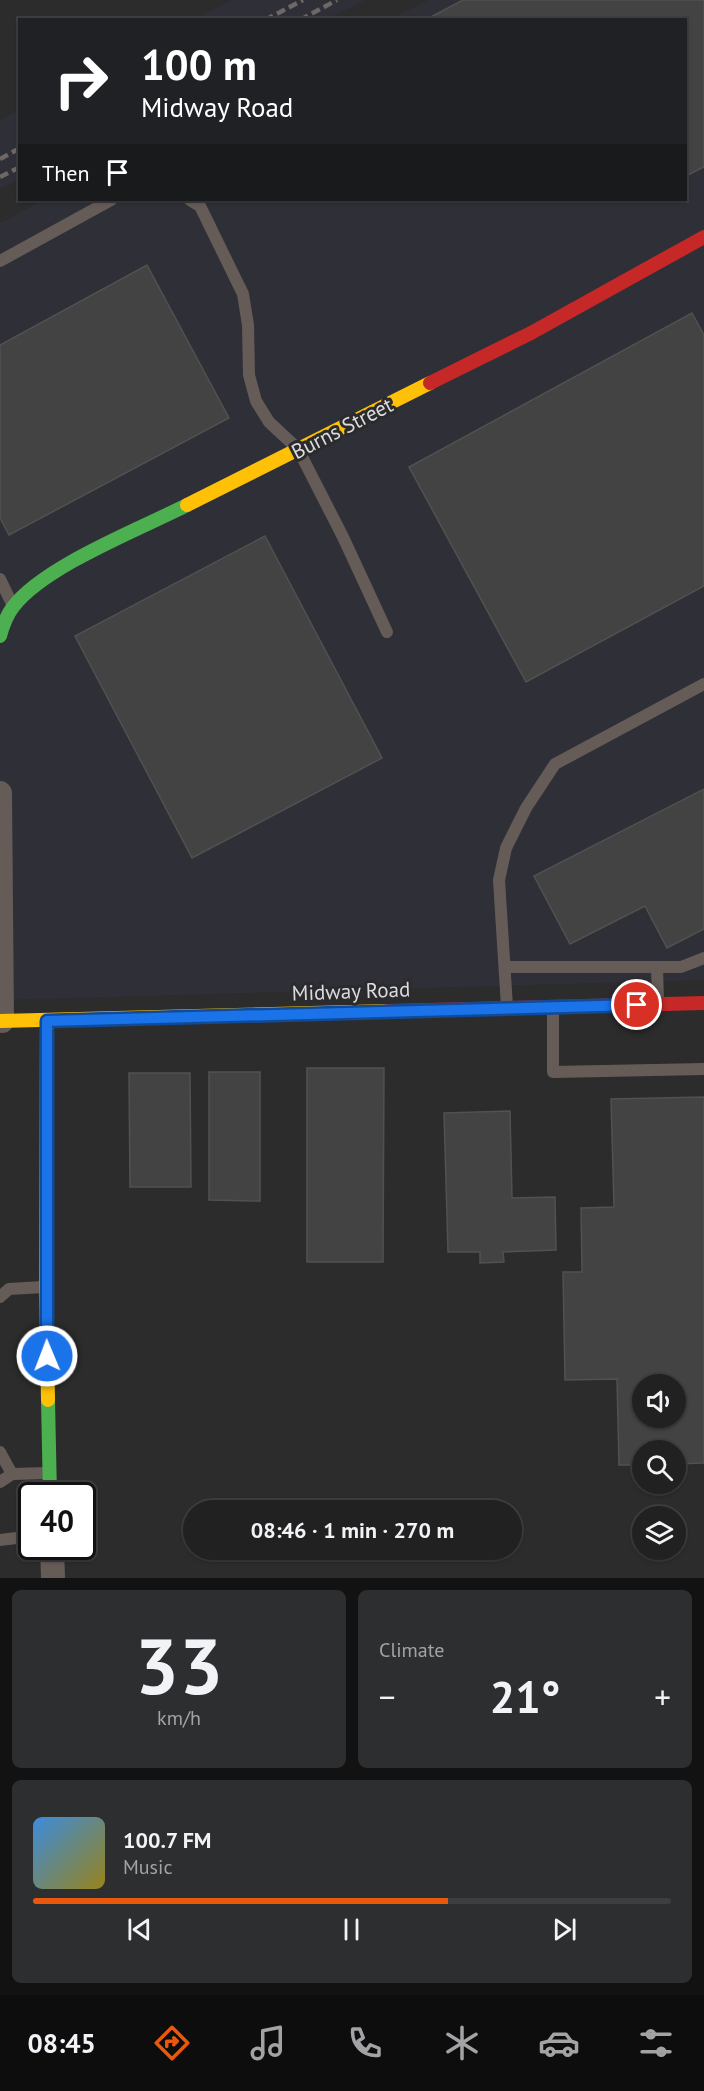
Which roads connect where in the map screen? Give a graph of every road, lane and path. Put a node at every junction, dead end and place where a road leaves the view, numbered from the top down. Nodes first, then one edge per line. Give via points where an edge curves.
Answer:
1 (109, 201) edge
2 (192, 201) edge
3 (704, 237) edge
4 (0, 261) edge
5 (298, 449) junction
6 (0, 579) edge
7 (12, 604) junction
8 (387, 632) dead end
9 (0, 636) edge
10 (704, 684) edge
11 (0, 793) edge
12 (704, 958) edge
13 (506, 967) junction
14 (657, 967) junction
15 (704, 1003) edge
16 (658, 1004) junction
17 (553, 1007) junction
18 (507, 1008) junction
19 (1, 1021) edge
20 (47, 1021) junction
21 (704, 1069) edge
22 (46, 1287) junction
23 (0, 1297) edge
24 (0, 1452) edge
25 (49, 1473) junction
26 (12, 1474) junction
27 (0, 1482) edge
28 (49, 1482) edge
29 (18, 1538) edge
30 (0, 1540) edge
31 (53, 1560) edge
32 (54, 1578) edge

1 - 4 lane
2 - 5 lane via 200,206 243,294 249,375 256,401 269,423
3 - 5 street, Burns Street via 531,333
5 - 7 street, Burns Street via 59,569
5 - 8 lane
6 - 7 lane
7 - 9 street
10 - 13 lane via 555,764 506,848 499,880
11 - 19 street
12 - 14 lane via 681,967
13 - 14 lane
13 - 18 lane
14 - 16 lane
15 - 16 street, Midway Road
16 - 17 street, Midway Road
17 - 18 street, Midway Road
17 - 21 lane via 553,1071
18 - 20 street, Midway Road
19 - 20 street, Midway Road
20 - 22 street
22 - 23 lane via 9,1289
22 - 25 street
24 - 26 lane
25 - 26 lane
25 - 28 street
26 - 27 lane
29 - 30 lane
31 - 32 street

